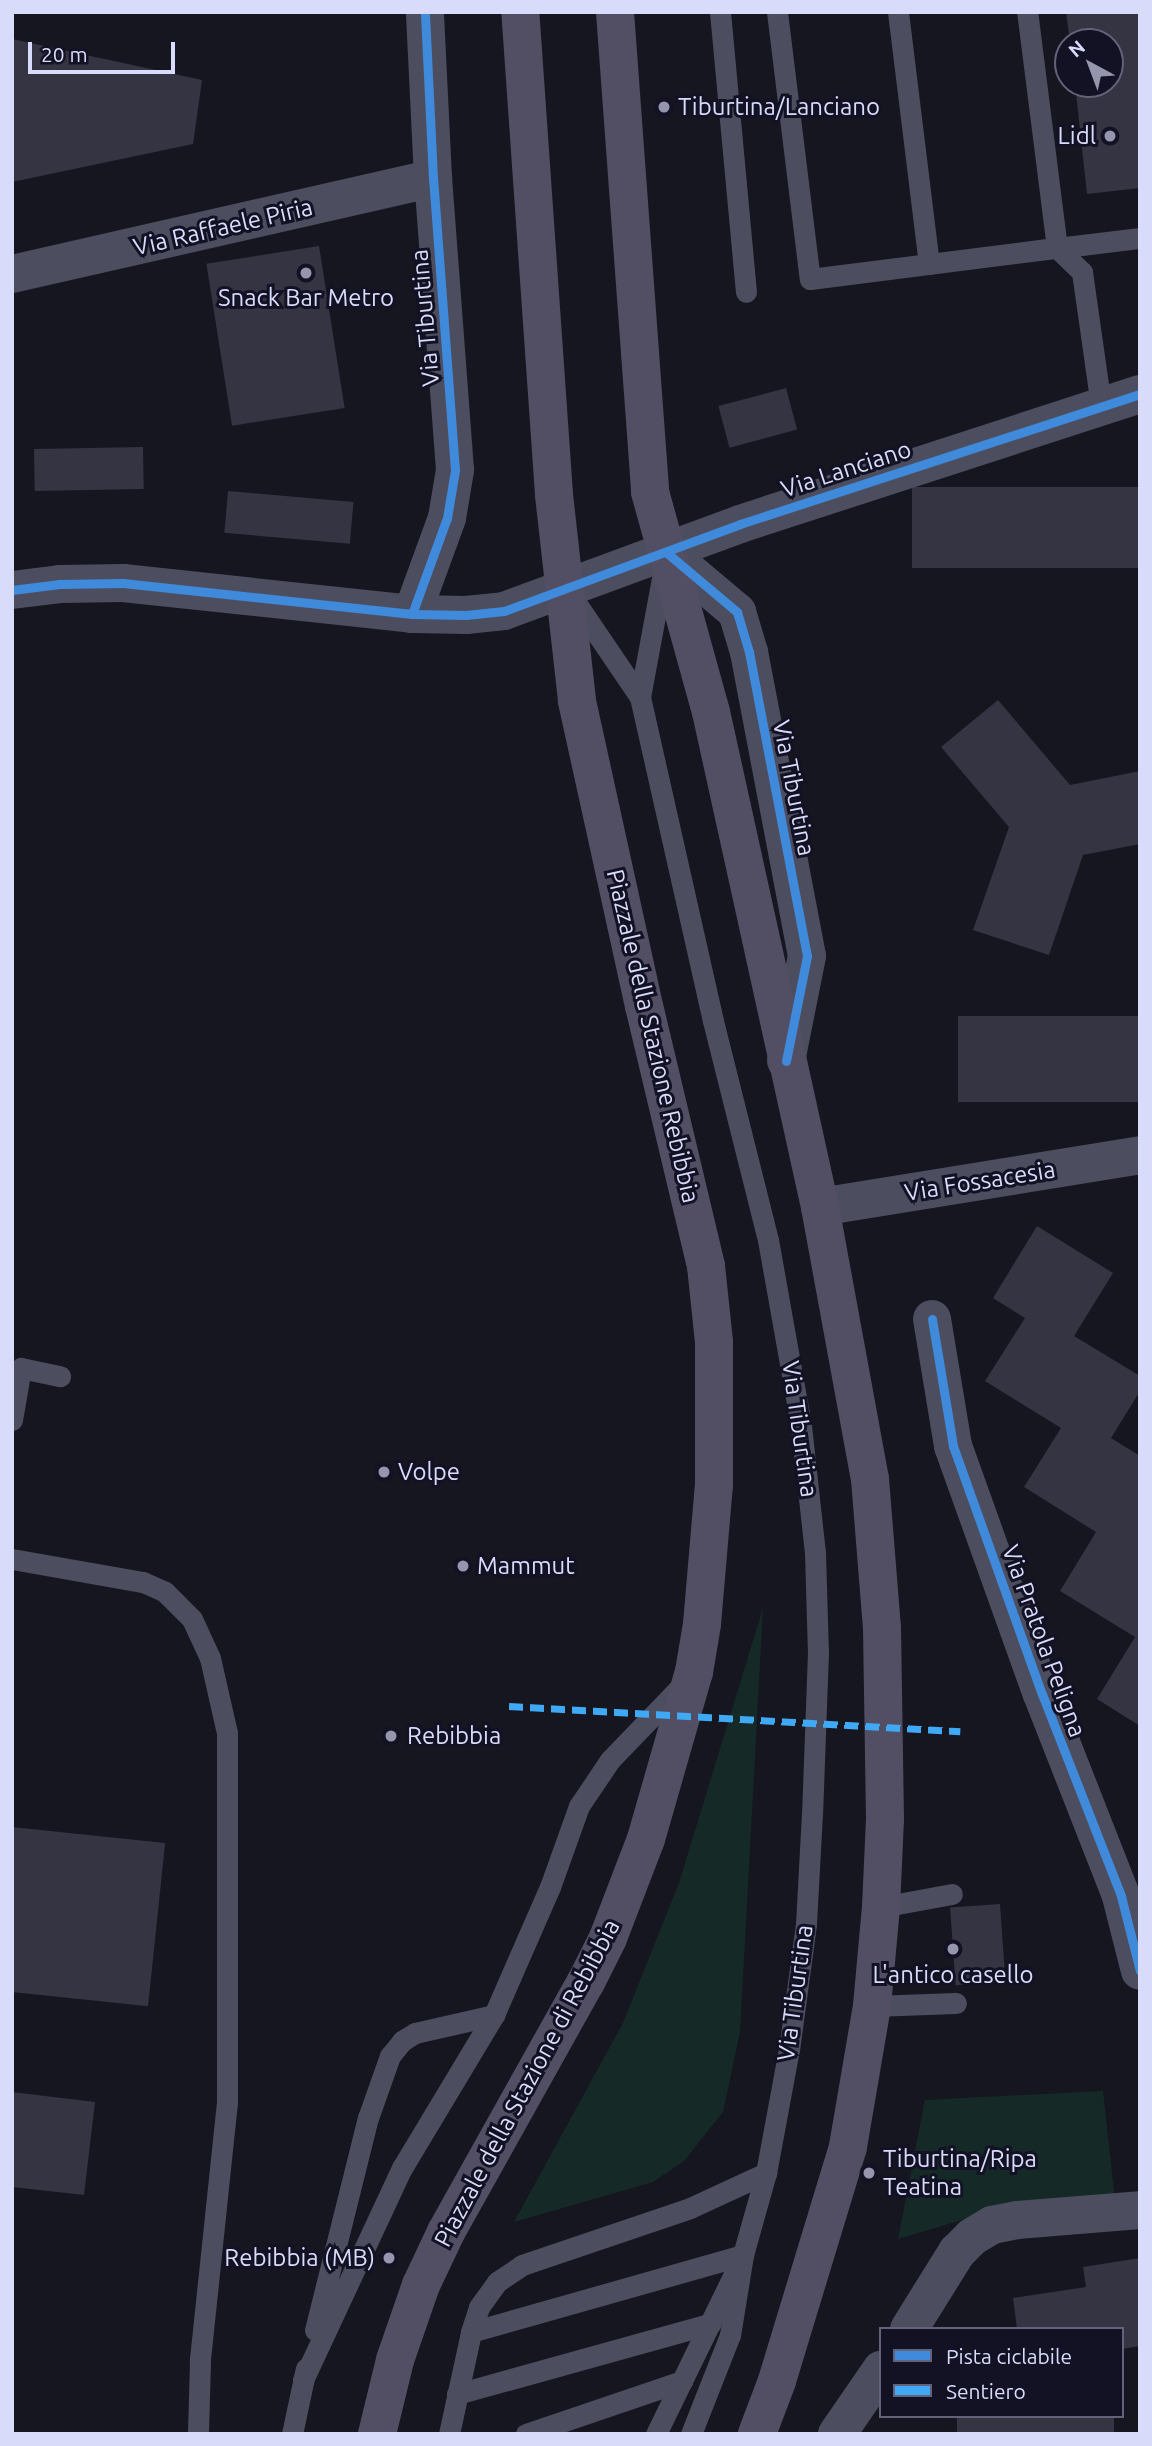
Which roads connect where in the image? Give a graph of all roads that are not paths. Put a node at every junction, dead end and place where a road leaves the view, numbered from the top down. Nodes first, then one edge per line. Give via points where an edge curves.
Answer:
1 (425, 12) edge
2 (520, 12) edge
3 (615, 12) edge
4 (720, 12) edge
5 (777, 12) edge
6 (898, 12) edge
7 (1027, 12) edge
8 (433, 178) junction
9 (1140, 237) edge
10 (1057, 248) junction
11 (929, 264) junction
12 (12, 274) edge
13 (746, 292) dead end
14 (1140, 394) edge
15 (1101, 405) junction
16 (667, 553) junction
17 (12, 590) edge
18 (567, 590) junction
19 (412, 614) junction
20 (640, 697) junction
21 (786, 1061) junction
22 (1140, 1155) edge
23 (820, 1207) junction
24 (932, 1319) dead end
25 (60, 1376) dead end
26 (12, 1420) edge
27 (714, 1485) joint
28 (12, 1559) edge
29 (695, 1672) junction
30 (952, 1894) dead end
31 (881, 1907) junction
32 (1140, 1971) edge
33 (956, 2003) dead end
34 (872, 2006) junction
35 (494, 2015) junction
36 (766, 2173) junction
37 (1140, 2210) edge
38 (743, 2255) junction
39 (709, 2324) junction
40 (910, 2327) edge
41 (471, 2332) junction
42 (879, 2373) edge
43 (303, 2380) junction
44 (682, 2381) junction
45 (457, 2394) junction
46 (198, 2434) edge
47 (292, 2434) edge
48 (377, 2434) edge
49 (449, 2434) edge
50 (526, 2434) edge
51 (656, 2434) edge
52 (691, 2434) edge
53 (757, 2434) edge
54 (837, 2434) edge

1 - 8 street, Via Tiburtina
2 - 18 main road, Via Tiburtina via 554,494
3 - 16 main road, Via Tiburtina via 649,481
4 - 13 lane
5 - 11 lane via 810,279
6 - 11 lane
7 - 10 lane
8 - 12 street, Via Raffaele Piria
8 - 19 street, Via Tiburtina via 455,470 447,518
9 - 10 lane
10 - 11 lane
10 - 15 lane via 1083,272
14 - 15 street, Via Lanciano
15 - 16 street, Via Lanciano via 740,524
16 - 18 street, Via Lanciano
16 - 20 lane, Via Tiburtina
16 - 21 main road, Via Tiburtina via 711,712
16 - 21 street, Via Tiburtina via 737,612 750,652 807,956
17 - 19 street, Via Lanciano via 123,583
18 - 19 street, Via Lanciano via 504,611
18 - 20 lane, Via Tiburtina
18 - 27 main road, Piazzale della Stazione Rebibbia via 577,699 590,763 706,1266 714,1342
20 - 36 lane, Via Tiburtina via 768,1240 801,1426 813,1527 818,1652 806,1924
21 - 23 main road, Via Tiburtina
22 - 23 street, Via Fossacesia
23 - 31 main road, Via Tiburtina via 859,1409 875,1531 885,1720
24 - 32 street, Via Pratola Peligna via 953,1446 1121,1896
25 - 26 lane via 21,1368
27 - 29 main road, Piazzale della Stazione di Rebibbia
28 - 46 lane via 143,1582 165,1592 192,1619 210,1658 227,1733 227,2102 200,2361
29 - 35 lane via 591,1785
29 - 48 main road, Piazzale della Stazione di Rebibbia via 646,1839 608,1938 421,2284 395,2360
30 - 31 lane
31 - 34 main road, Via Tiburtina
33 - 34 lane
34 - 53 main road, Via Tiburtina via 848,2147
35 - 43 lane via 402,2168
35 - 43 lane via 415,2033 390,2056 368,2118
36 - 38 lane, Via Tiburtina
36 - 41 lane via 690,2208 522,2265 488,2293
37 - 40 street via 992,2225 957,2252
38 - 39 lane, Via Tiburtina
38 - 41 lane
38 - 52 lane, Via Tiburtina via 730,2335
39 - 44 lane, Via Tiburtina
39 - 45 lane
41 - 45 lane
42 - 54 street
43 - 47 lane
44 - 50 lane
44 - 51 lane, Via Tiburtina
45 - 49 lane

